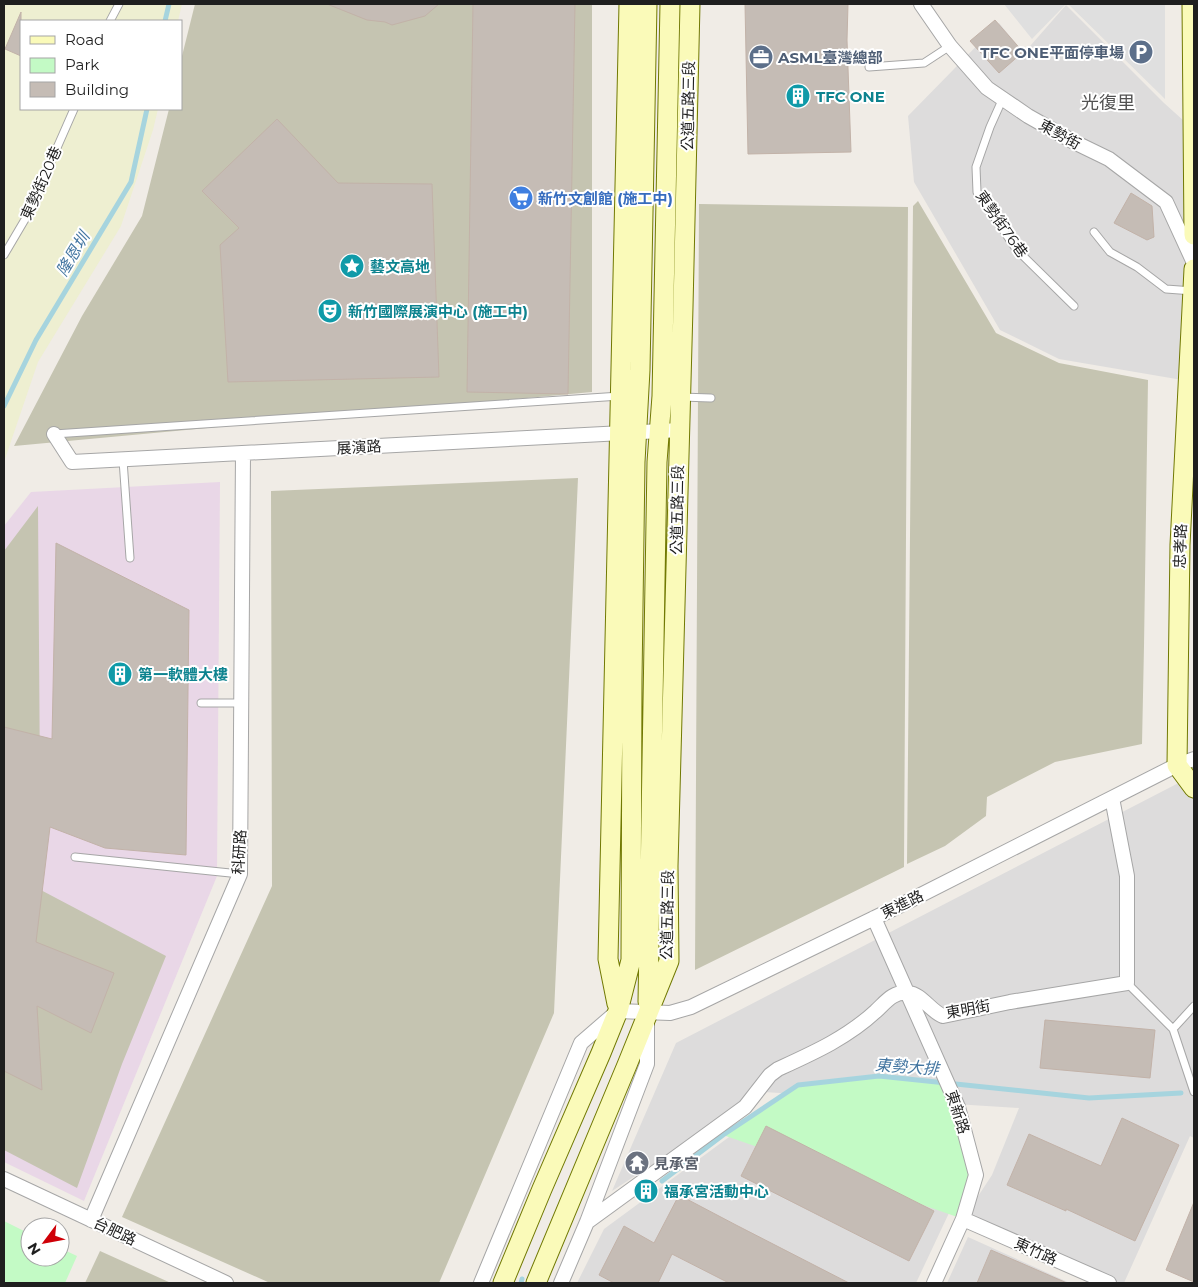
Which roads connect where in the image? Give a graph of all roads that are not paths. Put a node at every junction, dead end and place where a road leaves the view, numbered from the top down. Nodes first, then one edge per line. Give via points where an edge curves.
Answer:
1 (119, 4) edge
2 (628, 4) edge
3 (647, 4) edge
4 (670, 4) edge
5 (690, 4) edge
6 (921, 4) edge
7 (1192, 4) edge
8 (111, 20) edge
9 (950, 46) junction
10 (869, 66) dead end
11 (1003, 98) junction
12 (74, 110) edge
13 (1094, 232) dead end
14 (1194, 236) edge
15 (4, 255) edge
16 (1194, 264) edge
17 (1194, 269) edge
18 (1193, 291) edge
19 (1074, 306) dead end
20 (651, 396) junction
21 (711, 398) dead end
22 (1191, 408) edge
23 (680, 430) junction
24 (660, 431) junction
25 (629, 433) junction
26 (54, 434) joint
27 (243, 453) junction
28 (122, 460) junction
29 (130, 558) dead end
30 (201, 703) dead end
31 (242, 703) junction
32 (1186, 762) edge
33 (1194, 788) edge
34 (1112, 798) junction
35 (75, 857) dead end
36 (240, 874) junction
37 (874, 918) junction
38 (1127, 982) junction
39 (908, 993) junction
40 (1194, 1006) edge
41 (618, 1011) junction
42 (647, 1013) junction
43 (1172, 1029) junction
44 (1194, 1092) edge
45 (4, 1179) edge
46 (963, 1219) junction
47 (91, 1220) junction
48 (587, 1222) junction
49 (226, 1283) edge
50 (481, 1283) edge
51 (503, 1283) edge
52 (536, 1283) edge
53 (561, 1283) edge
54 (934, 1283) edge
55 (1109, 1283) edge

1 - 8 lane
2 - 20 street, 公道五路三段
3 - 20 street, 公道五路三段
4 - 20 street, 公道五路三段
5 - 20 street, 公道五路三段
6 - 9 street, 東勢街
7 - 14 street
9 - 10 lane via 924,63
9 - 11 street, 東勢街 via 987,88
11 - 16 street, 東勢街 via 1028,116 1109,159 1166,202
11 - 19 lane, 東勢街76巷 via 976,167 976,192 1016,249
12 - 15 lane, 東勢街20巷 via 27,216
13 - 18 lane via 1110,252 1166,289
17 - 18 street, 忠孝路
18 - 22 street, 忠孝路
20 - 21 lane
20 - 23 street, 公道五路三段
20 - 24 street, 公道五路三段
20 - 25 street, 公道五路三段
20 - 26 lane
22 - 32 street, 忠孝路 via 1183,545
23 - 24 street, 展演路
23 - 42 street, 公道五路三段 via 668,866 669,961
24 - 25 street, 展演路
24 - 42 street, 公道五路三段
25 - 27 street, 展演路
25 - 41 street, 公道五路三段 via 635,462 631,960
26 - 28 street, 展演路 via 72,462
27 - 28 street, 展演路
27 - 31 street, 科研路
28 - 29 lane
30 - 31 lane
31 - 36 street, 科研路
32 - 33 street
32 - 34 street, 東進路
34 - 37 street, 東進路
34 - 38 street via 1127,876
35 - 36 lane
36 - 47 street, 科研路
37 - 39 street, 東新路
37 - 42 street, 東進路 via 691,1007 670,1013
38 - 39 street, 東明街 via 942,1016
38 - 43 lane
39 - 46 street, 東新路 via 958,1107 976,1175
39 - 48 street via 887,999 864,1022 835,1042 778,1069 745,1107
40 - 43 lane
41 - 42 street, 東進路
41 - 50 street via 581,1042
41 - 51 street, 公道五路三段
42 - 48 street, 公道五路三段 via 647,1064
42 - 52 street, 公道五路三段
43 - 44 lane
45 - 47 street, 台肥路
46 - 54 street, 東新路
46 - 55 street, 東竹路
47 - 49 street, 台肥路
48 - 53 street, 公道五路三段

